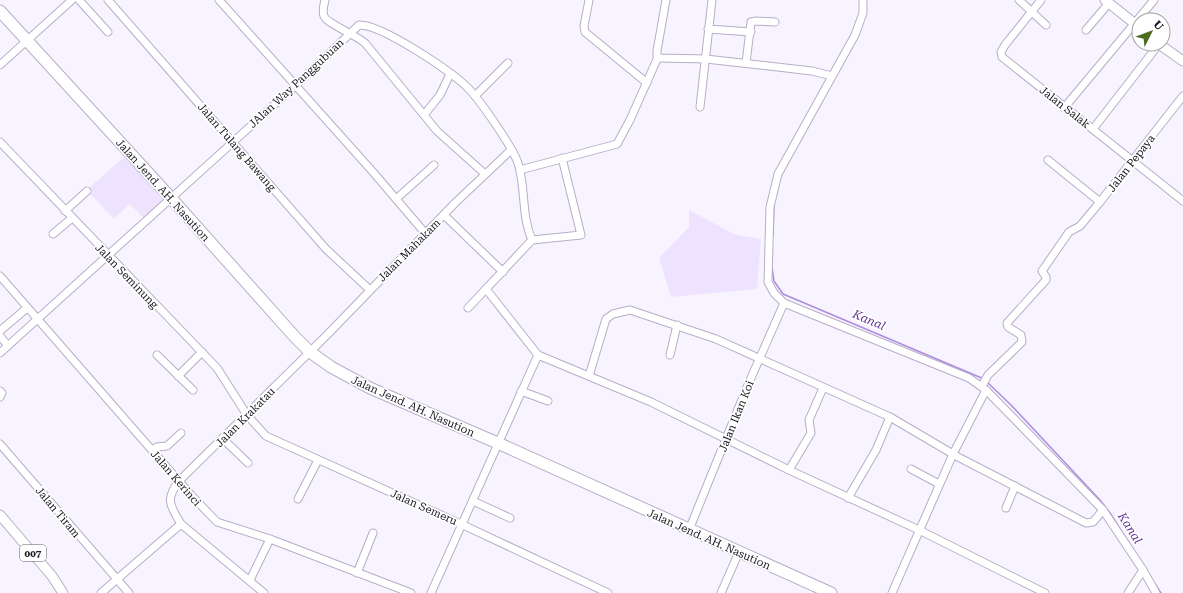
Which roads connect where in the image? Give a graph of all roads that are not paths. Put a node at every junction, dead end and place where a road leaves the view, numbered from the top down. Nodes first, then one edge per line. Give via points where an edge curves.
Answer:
1 (72, 0) edge
2 (79, 0) edge
3 (108, 0) edge
4 (219, 0) edge
5 (325, 0) edge
6 (589, 0) edge
7 (666, 0) edge
8 (712, 0) edge
9 (863, 0) edge
10 (1020, 0) edge
11 (1041, 0) edge
12 (1154, 0) edge
13 (1107, 1) edge
14 (0, 11) edge
15 (1032, 11) junction
16 (1146, 12) edge
17 (1131, 20) edge
18 (775, 22) dead end
19 (1046, 25) dead end
20 (708, 29) junction
21 (1086, 30) dead end
22 (108, 32) dead end
23 (751, 32) junction
24 (1131, 32) edge
25 (351, 33) junction
26 (27, 41) junction
27 (1153, 52) edge
28 (1170, 52) edge
29 (658, 57) junction
30 (706, 59) junction
31 (1183, 61) edge
32 (508, 63) dead end
33 (746, 63) junction
34 (0, 65) edge
35 (450, 74) junction
36 (832, 76) junction
37 (647, 83) junction
38 (295, 86) junction
39 (475, 96) junction
40 (1183, 96) edge
41 (700, 107) dead end
42 (1064, 108) junction
43 (424, 115) junction
44 (1092, 129) junction
45 (233, 141) junction
46 (0, 142) edge
47 (511, 150) junction
48 (562, 158) junction
49 (1048, 160) dead end
50 (1133, 162) junction
51 (434, 165) dead end
52 (520, 170) junction
53 (485, 174) junction
54 (87, 191) dead end
55 (171, 198) junction
56 (396, 199) junction
57 (1183, 201) edge
58 (1100, 202) junction
59 (65, 211) junction
60 (444, 215) junction
61 (72, 218) junction
62 (425, 233) junction
63 (53, 234) dead end
64 (532, 240) junction
65 (108, 256) junction
66 (503, 272) junction
67 (0, 276) edge
68 (486, 289) junction
69 (370, 290) junction
70 (784, 303) junction
71 (27, 308) junction
72 (468, 308) dead end
73 (38, 320) junction
74 (677, 325) junction
75 (1, 333) edge
76 (8, 346) junction
77 (202, 352) junction
78 (310, 352) junction
79 (0, 353) edge
80 (157, 355) dead end
81 (538, 355) junction
82 (670, 355) dead end
83 (759, 359) junction
84 (178, 376) junction
85 (589, 376) junction
86 (984, 387) junction
87 (823, 388) junction
88 (193, 390) dead end
89 (0, 391) edge
90 (521, 391) junction
91 (0, 397) edge
92 (548, 401) dead end
93 (247, 415) junction
94 (890, 418) junction
95 (182, 433) dead end
96 (223, 439) junction
97 (727, 439) junction
98 (0, 444) edge
99 (500, 444) junction
100 (152, 450) junction
101 (953, 454) junction
102 (318, 460) junction
103 (248, 463) dead end
104 (911, 469) dead end
105 (789, 470) junction
106 (179, 481) junction
107 (939, 484) junction
108 (1015, 486) junction
109 (848, 498) junction
110 (298, 499) dead end
111 (473, 501) junction
112 (1006, 508) dead end
113 (1103, 510) junction
114 (0, 515) edge
115 (510, 518) dead end
116 (181, 524) junction
117 (461, 524) junction
118 (689, 530) junction
119 (919, 530) junction
120 (373, 533) dead end
121 (270, 539) junction
122 (739, 552) junction
123 (1143, 570) junction
124 (357, 573) junction
125 (117, 579) junction
126 (250, 580) junction
127 (64, 593) edge
128 (101, 593) edge
129 (129, 593) edge
130 (264, 593) edge
131 (411, 593) edge
132 (431, 593) edge
133 (608, 593) edge
134 (721, 593) edge
135 (831, 593) edge
136 (892, 593) edge
137 (1046, 593) edge
138 (1128, 593) edge
139 (1156, 593) edge

1 - 26 street
2 - 22 street
3 - 45 street, Jalan Tulang Bawang
4 - 38 street
5 - 25 street via 325,18
6 - 37 street via 585,32
7 - 29 street
8 - 20 street
9 - 36 street via 863,12 855,35
10 - 15 street
11 - 15 street, Jalan Salak
12 - 16 street
13 - 17 main road
13 - 21 street
14 - 26 highway, Jalan Jend. AH. Nasution
15 - 19 street
15 - 42 street, Jalan Salak via 1001,55
18 - 23 street via 751,22
20 - 23 street
20 - 30 street
23 - 33 street
24 - 42 street
25 - 35 street via 360,25 376,30 415,50
25 - 38 street, JAlan Way Panggubuan
25 - 43 street via 365,43
26 - 34 street
26 - 55 highway, Jalan Jend. AH. Nasution
27 - 44 street
28 - 31 main road
29 - 30 street
29 - 37 street
30 - 33 street
30 - 41 street
32 - 39 street
33 - 36 street via 816,71
35 - 39 street
35 - 43 street via 440,95
36 - 70 street via 778,174 770,207 768,282
37 - 48 street via 617,144
38 - 45 street, JAlan Way Panggubuan
38 - 56 street
39 - 47 street
40 - 50 street, Jalan Pepaya
42 - 44 street, Jalan Salak
43 - 53 street via 450,144
44 - 50 street, Jalan Salak
45 - 55 street, JAlan Way Panggubuan
45 - 69 street, Jalan Tulang Bawang via 326,249
46 - 59 street, Jalan Seminung
47 - 52 street
47 - 53 street, Jalan Mahakam
48 - 52 street
48 - 64 street via 581,235
49 - 58 street
50 - 57 street, Jalan Salak
50 - 58 street, Jalan Pepaya
51 - 56 street
52 - 64 street via 526,224
53 - 60 street, Jalan Mahakam
54 - 59 street
55 - 65 street, JAlan Way Panggubuan
55 - 78 highway, Jalan Jend. AH. Nasution
56 - 62 street
58 - 86 street, Jalan Pepaya via 1080,226 1069,232 1043,270 1046,280 1007,323 1008,327 1023,337 1022,342 988,375
59 - 61 street, Jalan Seminung
60 - 62 street, Jalan Mahakam
60 - 66 street
61 - 63 street
61 - 65 street, Jalan Seminung
62 - 69 street, Jalan Mahakam
64 - 66 street
65 - 73 street, JAlan Way Panggubuan
65 - 77 street, Jalan Seminung
66 - 68 street
67 - 71 street, Jalan Kerinci
68 - 72 street
68 - 81 street
69 - 78 street, Jalan Mahakam
70 - 83 street, Jalan Ikan Koi
70 - 86 street via 969,378
71 - 73 street, Jalan Kerinci
71 - 75 street
73 - 76 street, JAlan Way Panggubuan
73 - 100 street, Jalan Kerinci
74 - 82 street
74 - 83 street via 716,339
74 - 85 street via 630,310 612,314 606,319
75 - 76 street
76 - 79 street, JAlan Way Panggubuan
77 - 84 street
77 - 93 street, Jalan Seminung via 220,373
78 - 93 street, Jalan Krakatau
78 - 99 highway, Jalan Jend. AH. Nasution via 370,388
80 - 84 street
81 - 85 street
81 - 90 street
83 - 87 street
83 - 97 street, Jalan Ikan Koi
84 - 88 street
85 - 97 street via 634,394
86 - 101 street
86 - 113 street
87 - 94 street
87 - 105 street via 809,420 811,433
89 - 91 street
90 - 92 street
90 - 99 street
93 - 96 street, Jalan Krakatau
93 - 102 street, Jalan Semeru via 266,436
94 - 101 street
94 - 109 street via 876,450
95 - 100 street via 166,446
96 - 103 street
96 - 106 street, Jalan Krakatau
97 - 105 street
97 - 118 street, Jalan Ikan Koi
98 - 125 street, Jalan Tiram
99 - 111 street
99 - 118 highway, Jalan Jend. AH. Nasution
100 - 106 street, Jalan Kerinci
101 - 107 street
101 - 108 street
102 - 110 street
102 - 117 street, Jalan Semeru
104 - 107 street
105 - 109 street
106 - 116 street, Jalan Krakatau via 171,493 170,501
106 - 121 street, Jalan Kerinci via 217,522
107 - 119 street
108 - 112 street
108 - 113 street via 1086,523 1093,522
109 - 119 street
111 - 115 street
111 - 117 street
113 - 123 street
114 - 127 main road, 007
116 - 125 street
116 - 126 street
117 - 132 street
117 - 133 street, Jalan Semeru
118 - 122 highway, Jalan Jend. AH. Nasution
119 - 136 street
119 - 137 street
120 - 124 street
121 - 124 street, Jalan Kerinci
121 - 126 street
122 - 134 street
122 - 135 highway, Jalan Jend. AH. Nasution
123 - 138 street
123 - 139 street
124 - 131 street, Jalan Kerinci
125 - 128 street
125 - 129 street, Jalan Tiram
126 - 130 street

